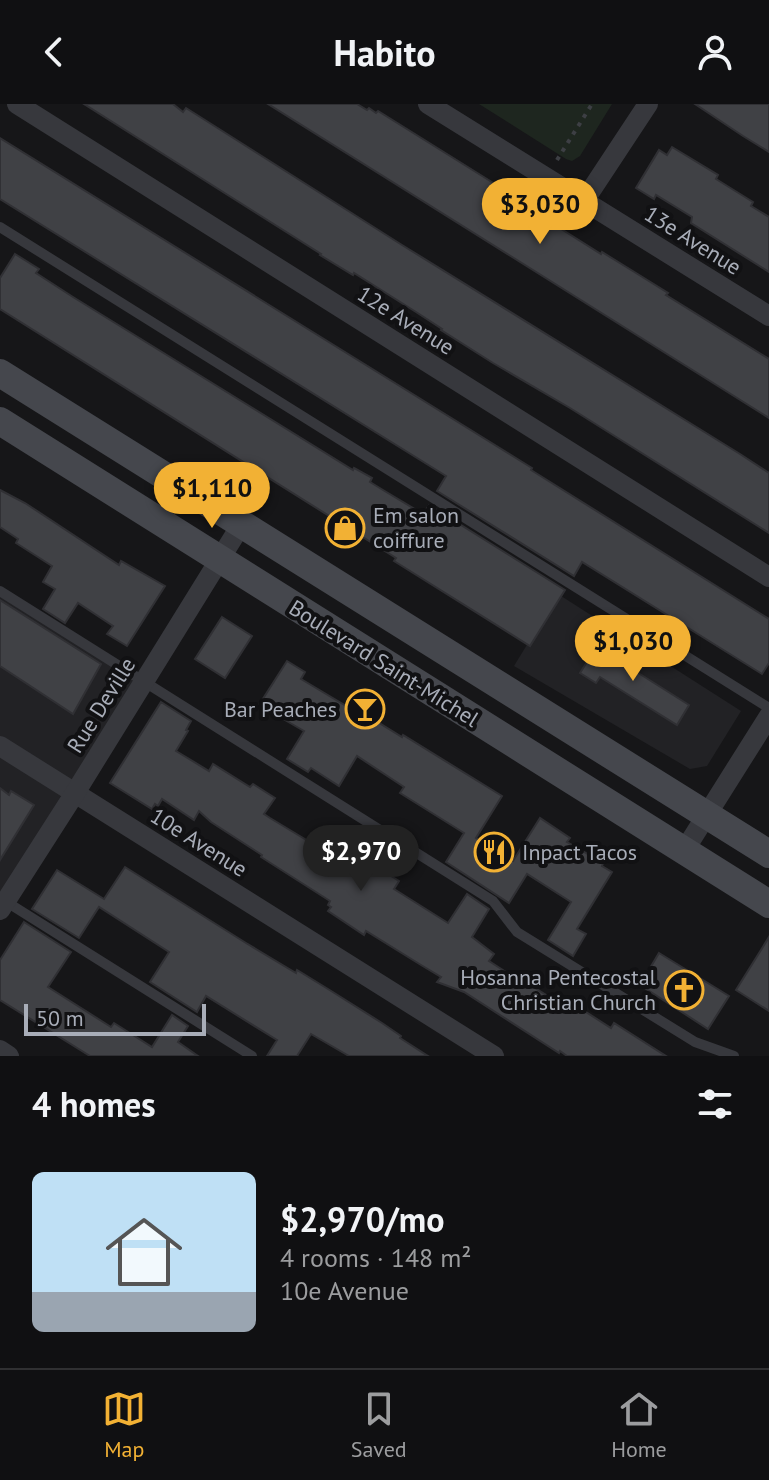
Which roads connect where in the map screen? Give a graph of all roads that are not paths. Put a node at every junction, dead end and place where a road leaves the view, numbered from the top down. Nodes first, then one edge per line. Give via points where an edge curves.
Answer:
1 (17, 104) edge
2 (428, 104) edge
3 (648, 104) edge
4 (584, 201) junction
5 (0, 227) edge
6 (769, 316) edge
7 (0, 373) edge
8 (0, 421) edge
9 (241, 525) junction
10 (220, 559) junction
11 (769, 577) edge
12 (0, 591) edge
13 (144, 681) junction
14 (769, 708) edge
15 (769, 716) edge
16 (0, 746) edge
17 (75, 793) junction
18 (707, 815) junction
19 (684, 851) junction
20 (769, 854) edge
21 (769, 904) edge
22 (3, 905) edge
23 (0, 1050) edge
24 (9, 1056) edge
25 (252, 1056) edge
26 (494, 1056) edge
27 (734, 1056) edge

1 - 11 street, 12e Avenue
2 - 4 street, 13e Avenue
3 - 4 street
4 - 6 street, 13e Avenue
5 - 14 lane
7 - 9 main road, Boulevard Saint-Michel
8 - 10 main road, Boulevard Saint-Michel
9 - 10 street, Rue Deville
9 - 18 main road, Boulevard Saint-Michel
10 - 13 street, Rue Deville
10 - 19 main road, Boulevard Saint-Michel
12 - 13 lane
13 - 17 street, Rue Deville
13 - 27 lane via 493,901 517,932 695,1042
15 - 18 street
16 - 17 street, 10e Avenue
17 - 22 street, Rue Deville
17 - 26 street, 10e Avenue
18 - 19 street
18 - 20 main road, Boulevard Saint-Michel
19 - 21 main road, Boulevard Saint-Michel
22 - 25 lane
23 - 24 street

